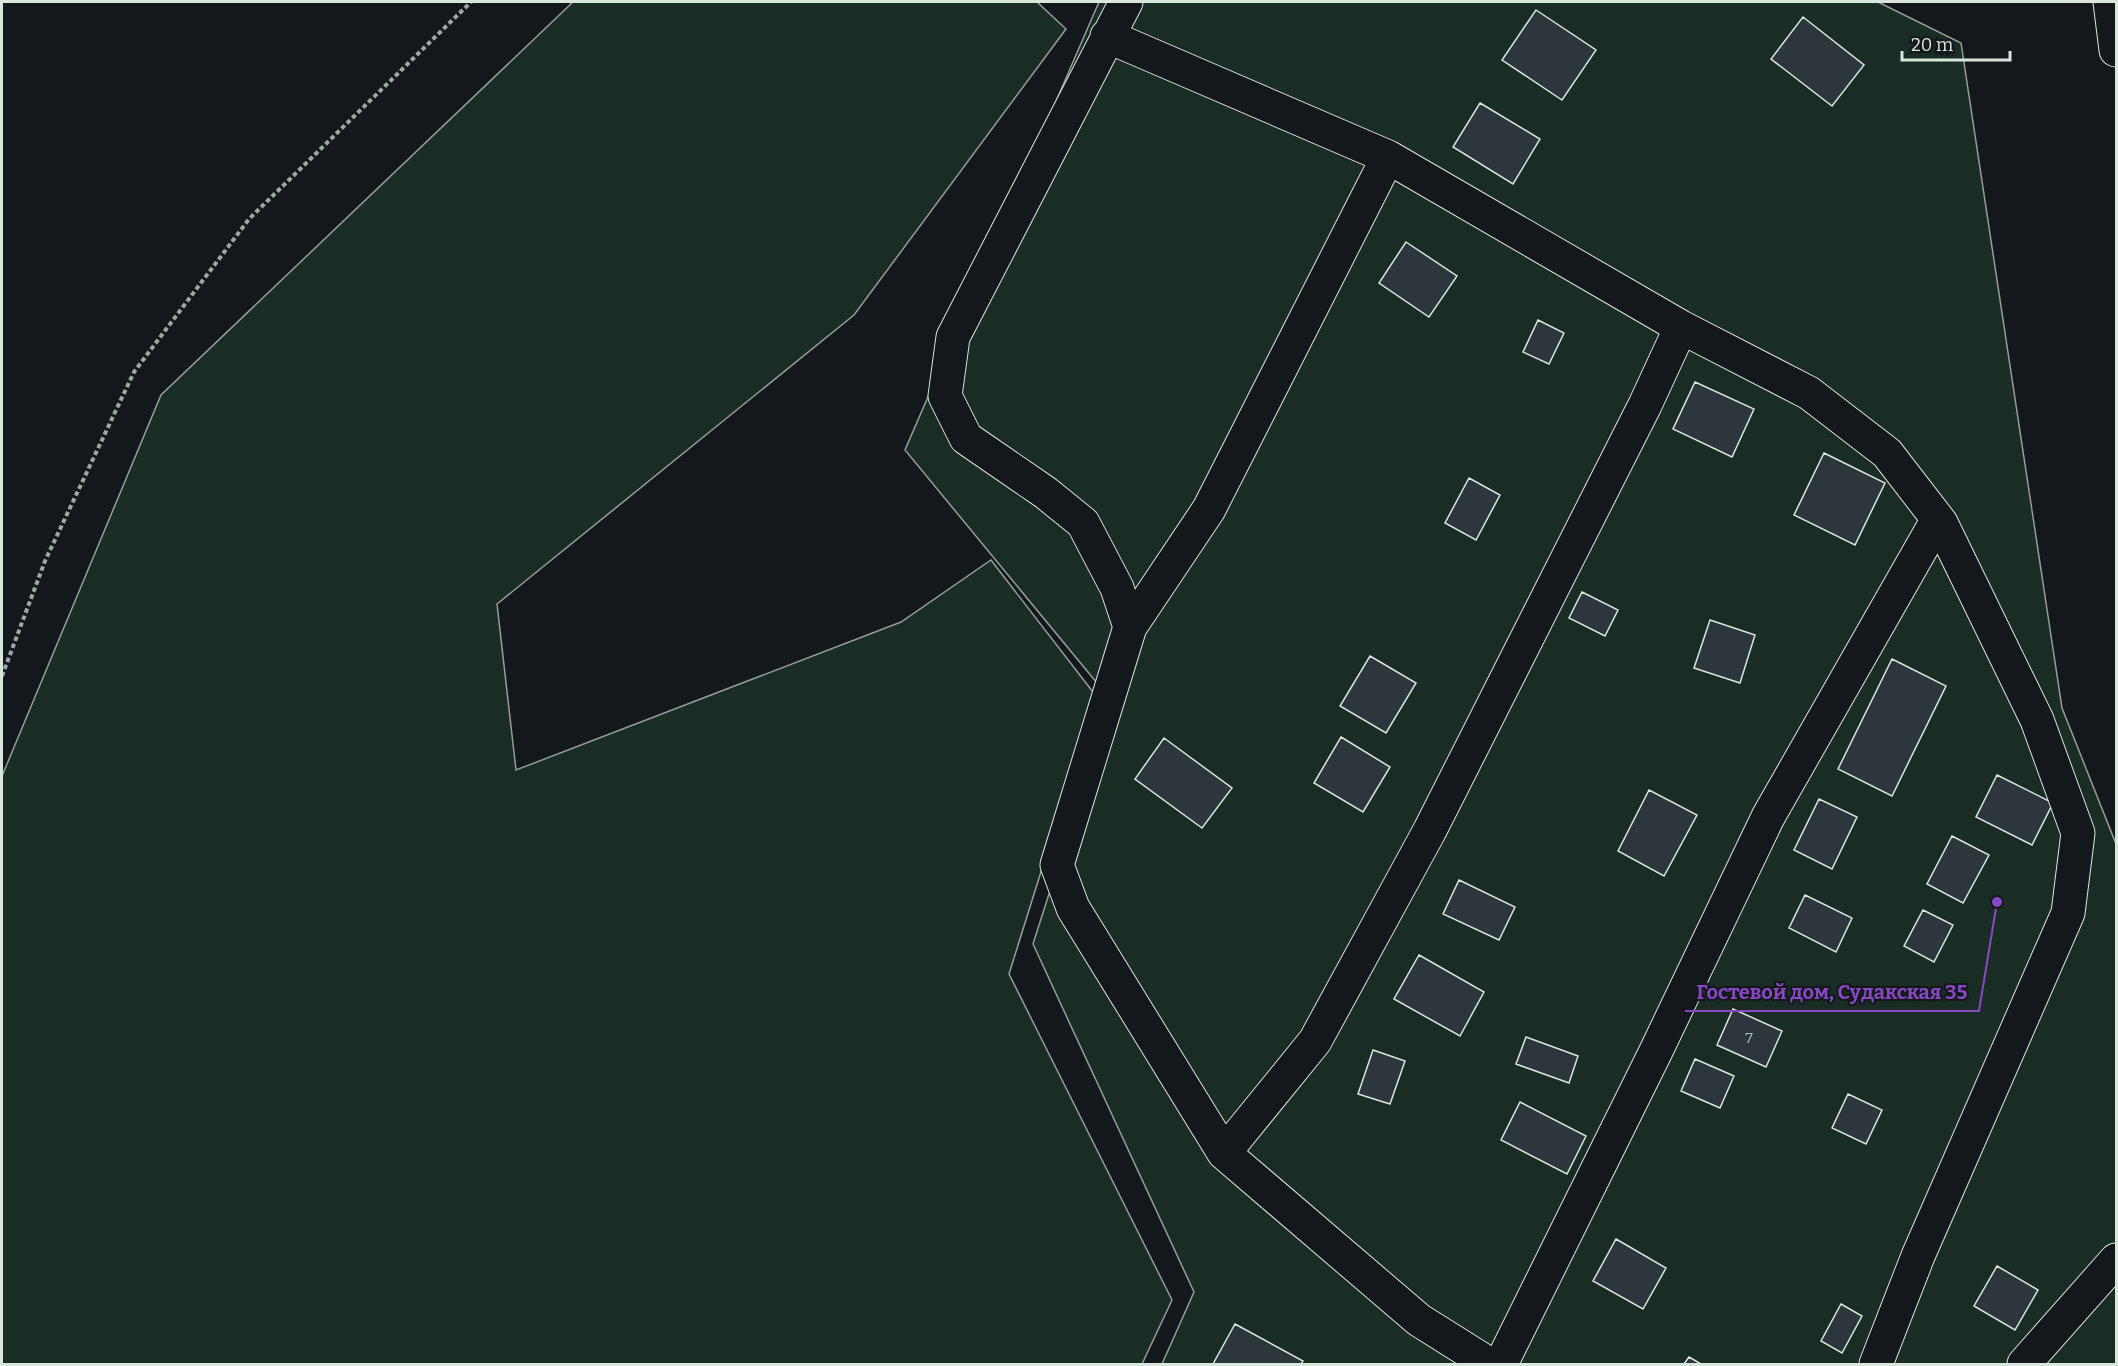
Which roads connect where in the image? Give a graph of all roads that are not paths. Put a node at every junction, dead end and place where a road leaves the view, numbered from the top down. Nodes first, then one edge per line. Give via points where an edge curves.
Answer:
1 (1126, 2) edge
2 (2110, 2) edge
3 (1107, 36) junction
4 (2116, 50) edge
5 (1388, 156) junction
6 (1681, 327) junction
7 (1938, 519) junction
8 (1130, 627) junction
9 (1224, 1153) junction
10 (2116, 1260) edge
11 (1489, 1365) edge
12 (1501, 1365) edge
13 (1876, 1365) edge
14 (2024, 1365) edge

1 - 3 main road
2 - 4 main road
3 - 5 main road
3 - 8 main road via 953,337 945,396 966,438 1083,523 1117,588
5 - 6 main road
5 - 8 main road via 1209,509
6 - 7 main road via 1809,393 1887,453
6 - 9 main road via 1430,830 1315,1041
7 - 12 main road via 1768,817
7 - 13 main road via 2037,720 2078,833 2068,913 1918,1256
8 - 9 main road via 1057,865 1073,908
9 - 11 main road via 1419,1320
10 - 14 main road

